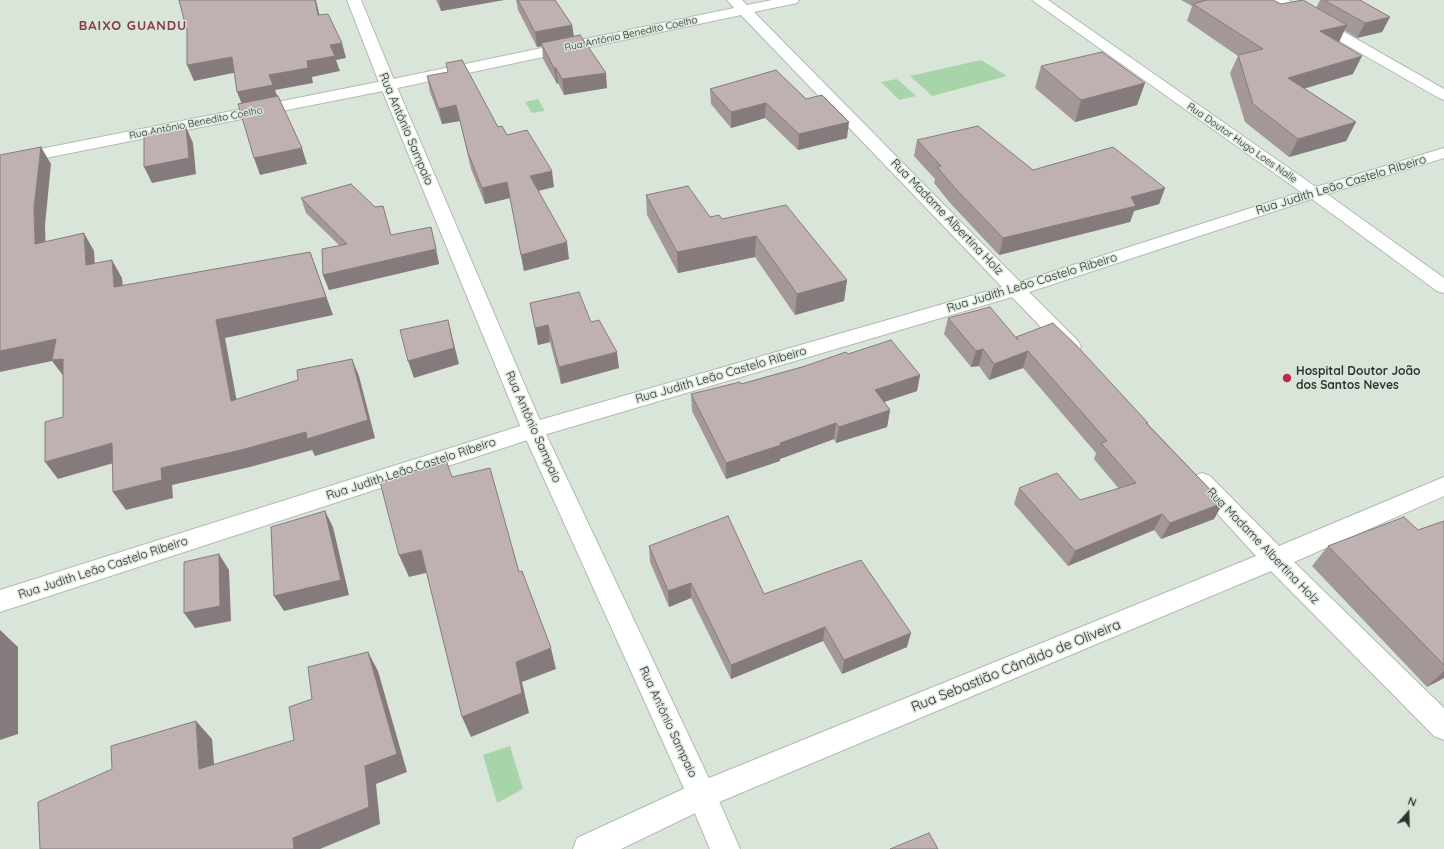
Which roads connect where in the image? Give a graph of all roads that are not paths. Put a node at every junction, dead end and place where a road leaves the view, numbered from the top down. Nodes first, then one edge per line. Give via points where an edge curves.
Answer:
1 (354, 0) edge
2 (792, 0) edge
3 (1039, 0) edge
4 (1278, 0) edge
5 (740, 5) edge
6 (388, 85) junction
7 (1444, 95) edge
8 (1444, 153) edge
9 (0, 162) edge
10 (1314, 193) junction
11 (1444, 287) edge
12 (1016, 289) junction
13 (1083, 358) edge
14 (533, 430) junction
15 (1187, 467) edge
16 (1444, 486) edge
17 (1275, 559) junction
18 (0, 601) edge
19 (1444, 727) edge
20 (702, 795) junction
21 (588, 849) edge
22 (725, 849) edge

1 - 6 street, Rua Antônio Sampaio
2 - 5 street, Rua Antônio Benedito Coelho
3 - 10 street, Rua Doutor Hugo Loes Nalle
4 - 7 street
5 - 6 street, Rua Antônio Benedito Coelho
5 - 12 street, Rua Madame Albertina Holz
6 - 9 street, Rua Antônio Benedito Coelho
6 - 14 street, Rua Antônio Sampaio
8 - 10 street, Rua Judith Leão Castelo Ribeiro
10 - 11 street, Rua Doutor Hugo Loes Nalle
10 - 12 street, Rua Judith Leão Castelo Ribeiro
12 - 13 street, Rua Madame Albertina Holz
12 - 14 street, Rua Judith Leão Castelo Ribeiro
14 - 18 street, Rua Judith Leão Castelo Ribeiro
14 - 20 street, Rua Antônio Sampaio
15 - 17 street, Rua Madame Albertina Holz
16 - 17 street, Rua Sebastião Cândido de Oliveira
17 - 19 street, Rua Madame Albertina Holz
17 - 20 street, Rua Sebastião Cândido de Oliveira
20 - 21 street, Rua Sebastião Cândido de Oliveira
20 - 22 street, Rua Antônio Sampaio

